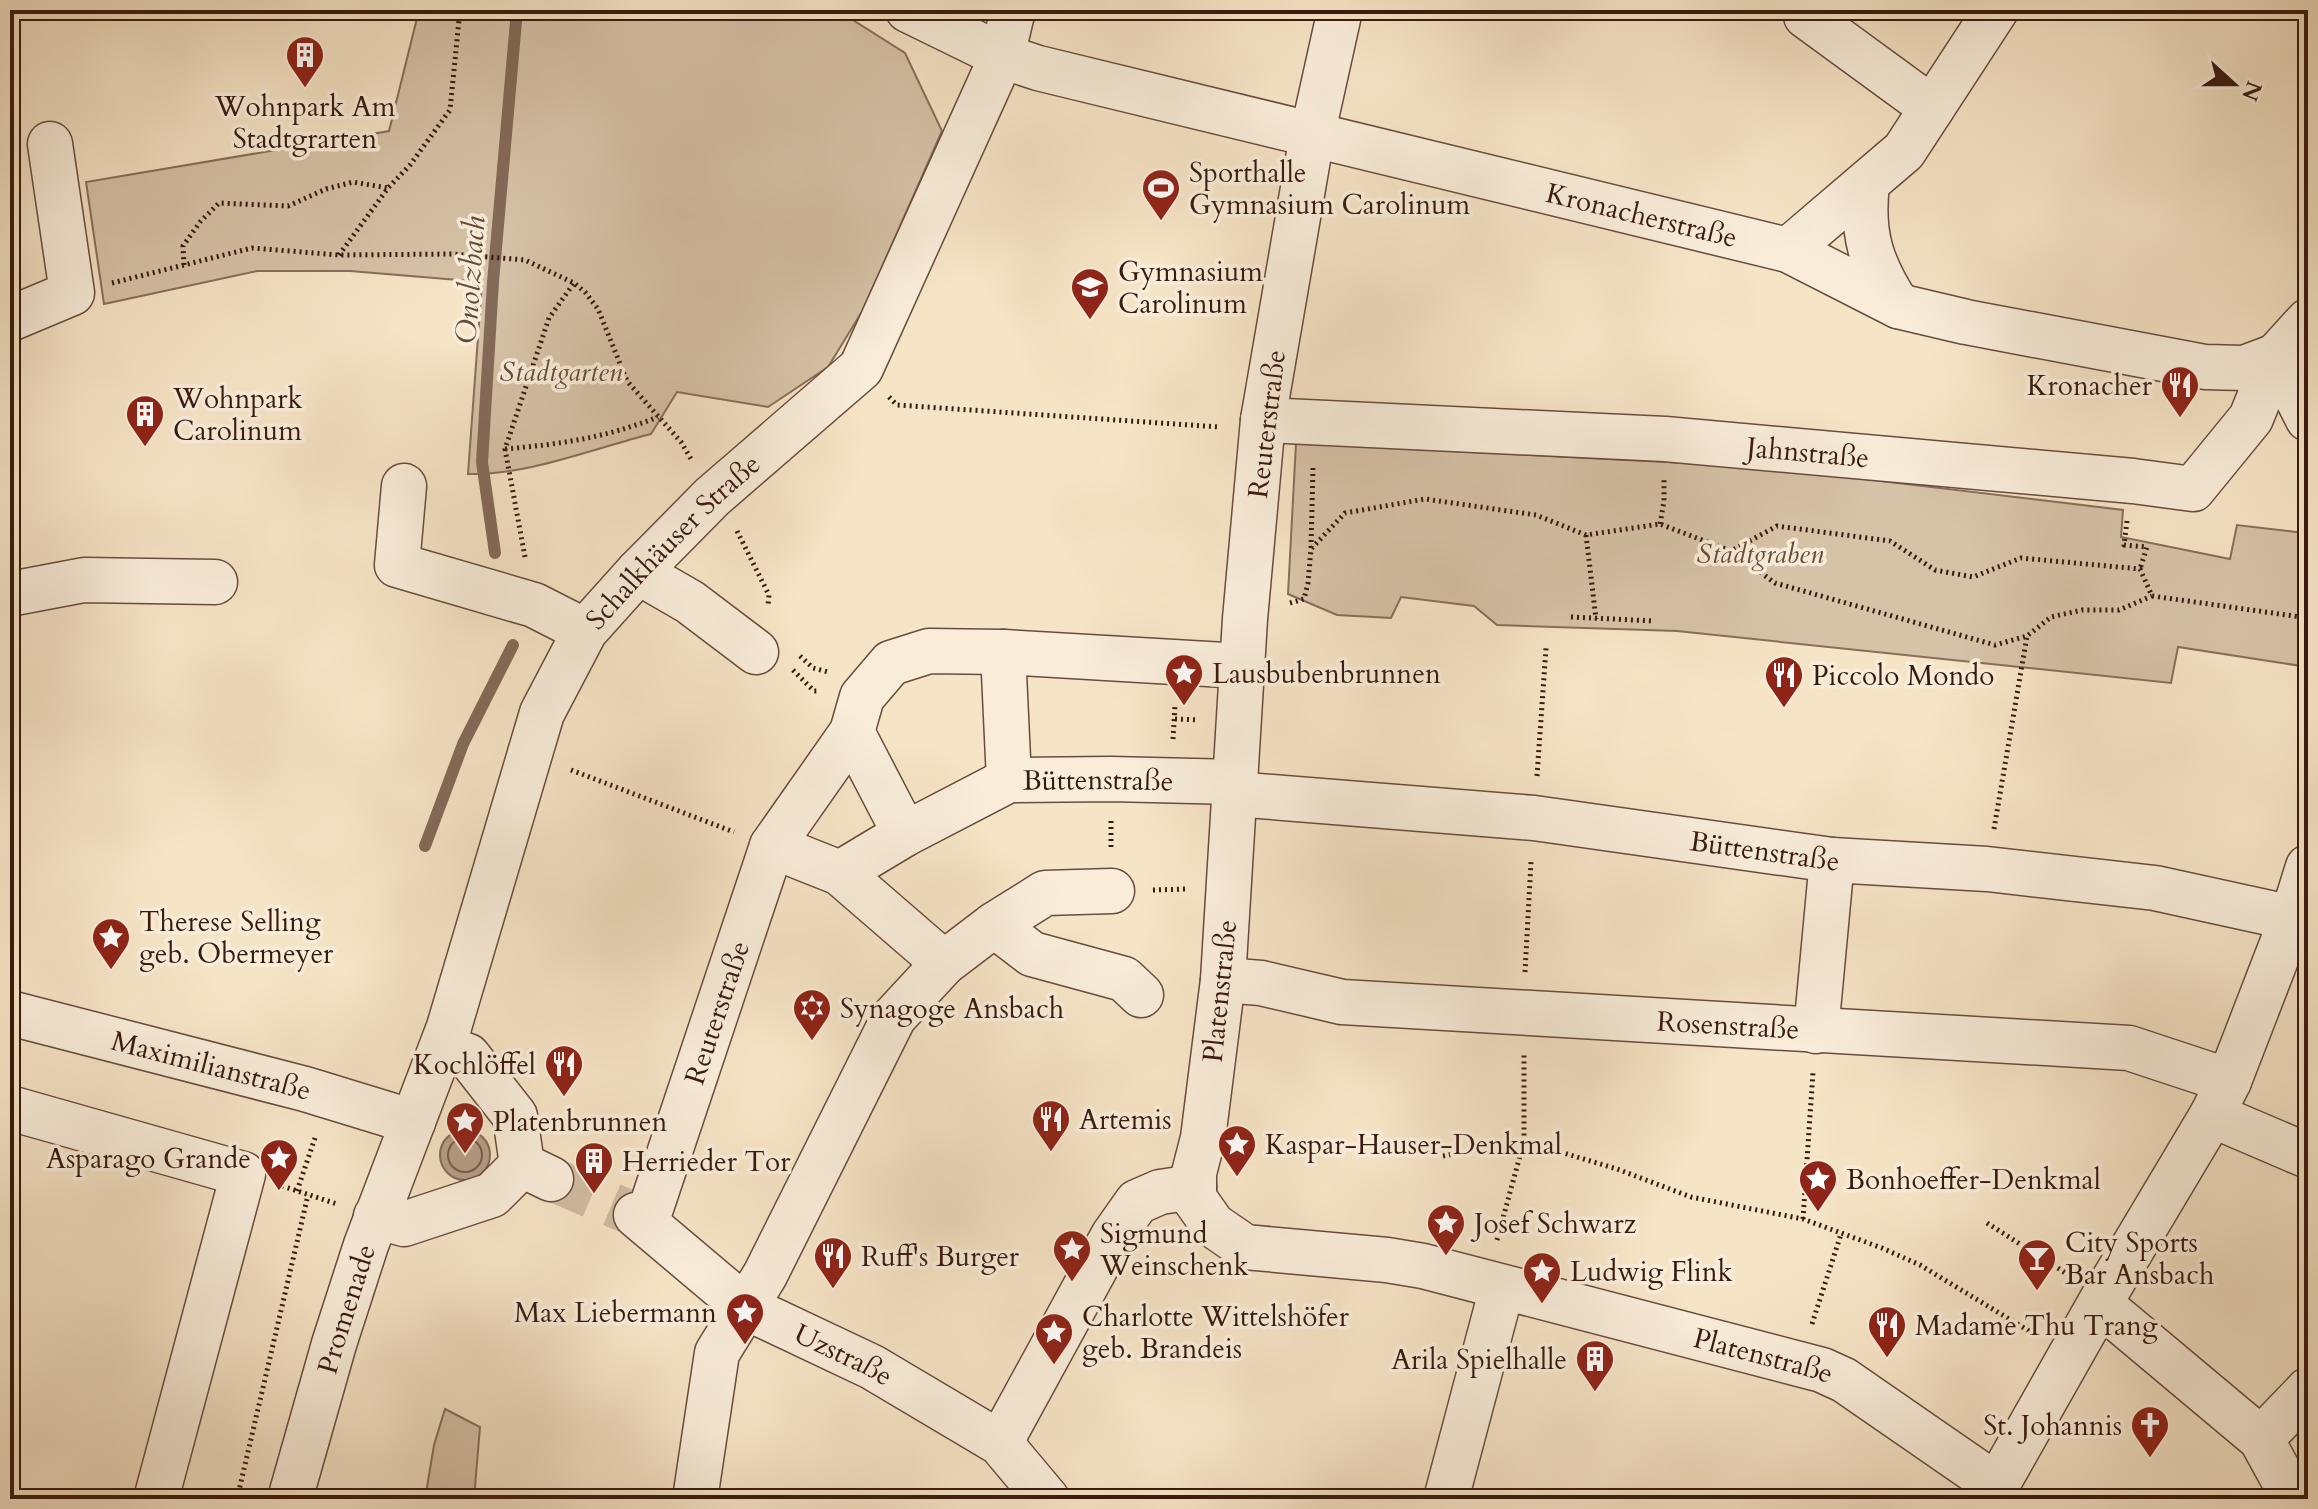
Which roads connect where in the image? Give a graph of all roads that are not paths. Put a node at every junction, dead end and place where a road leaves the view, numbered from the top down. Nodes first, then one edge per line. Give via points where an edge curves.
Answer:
1 (908, 10) edge
2 (1013, 10) edge
3 (1340, 10) edge
4 (1996, 10) edge
5 (1806, 16) dead end
6 (1002, 56) junction
7 (1932, 108) junction
8 (1312, 136) junction
9 (50, 144) dead end
10 (1867, 184) junction
11 (1788, 250) junction
12 (1898, 306) junction
13 (10, 319) edge
14 (2308, 321) edge
15 (2276, 356) junction
16 (2308, 419) edge
17 (1246, 424) junction
18 (404, 486) dead end
19 (638, 572) junction
20 (215, 582) dead end
21 (10, 594) edge
22 (585, 631) junction
23 (775, 650) road end
24 (1003, 652) junction
25 (1242, 666) junction
26 (857, 714) junction
27 (1009, 780) junction
28 (1235, 788) junction
29 (905, 834) junction
30 (772, 846) junction
31 (1832, 860) junction
32 (2308, 867) edge
33 (840, 873) junction
34 (1112, 891) road end
35 (2292, 918) junction
36 (994, 925) junction
37 (944, 963) junction
38 (1223, 980) junction
39 (1141, 995) dead end
40 (10, 1013) edge
41 (1816, 1031) junction
42 (460, 1053) dead end
43 (2221, 1098) junction
44 (10, 1108) edge
45 (413, 1122) junction
46 (2308, 1156) edge
47 (1194, 1187) junction
48 (376, 1216) junction
49 (641, 1219) joint
50 (1494, 1286) junction
51 (2102, 1300) junction
52 (745, 1307) junction
53 (2308, 1390) edge
54 (2261, 1439) junction
55 (1000, 1443) junction
56 (1992, 1492) edge
57 (156, 1499) edge
58 (290, 1499) edge
59 (695, 1499) edge
60 (1047, 1499) edge
61 (1446, 1499) edge
62 (2294, 1499) edge

1 - 6 street, Kronacherstraße
2 - 6 street, Schalkhäuser Straße
3 - 8 street, Reuterstraße
4 - 7 street
5 - 7 street
6 - 8 street, Kronacherstraße
6 - 19 street, Schalkhäuser Straße via 861,368 712,497
7 - 10 street via 1904,151
8 - 11 street, Kronacherstraße
8 - 17 street, Reuterstraße
9 - 13 street via 72,293
10 - 11 street
10 - 12 street via 1863,214 1868,245 1879,277
11 - 12 street, Kronacherstraße
12 - 15 street, Kronacherstraße via 2205,367 2244,368
14 - 15 street
15 - 16 street
15 - 17 street, Jahnstraße via 2251,418 2193,489 1665,439
17 - 25 street, Reuterstraße
18 - 22 street via 397,565 534,605
19 - 22 street, Schalkhäuser Straße
19 - 23 street
20 - 21 street via 84,580
22 - 45 street, Schalkhäuser Straße via 542,713 449,1027
24 - 25 street, Reuterstraße
24 - 26 street, Reuterstraße via 929,651 891,663
24 - 27 street
25 - 28 street, Reuterstraße
26 - 29 street
26 - 30 street, Reuterstraße
27 - 28 street, Büttenstraße via 1171,780
27 - 29 street, Büttenstraße
28 - 31 street, Büttenstraße via 1534,818
28 - 38 street, Platenstraße
29 - 33 street, Büttenstraße
30 - 33 street
30 - 49 street, Reuterstraße
31 - 35 street, Büttenstraße via 1987,869 2155,888
31 - 41 street
32 - 35 street
33 - 37 street
34 - 36 street via 1045,893
35 - 43 street
36 - 37 street
36 - 39 street via 1032,954 1124,979
37 - 52 street via 894,1017
38 - 41 street, Rosenstraße via 1342,1002
38 - 47 street, Platenstraße
40 - 45 street, Maximilianstraße
41 - 43 street, Rosenstraße via 2129,1048
42 - 48 street via 468,1056 515,1116 537,1172 492,1195 404,1224
43 - 46 street, Rosenstraße
43 - 51 street
44 - 57 street via 243,1174
45 - 48 street, Promenade
47 - 50 street, Platenstraße via 1194,1198 1213,1225 1245,1247 1387,1260
47 - 55 street via 1137,1202 1113,1236
48 - 58 street, Promenade
49 - 52 street, Uzstraße
50 - 56 street, Platenstraße via 1822,1370 1844,1380
50 - 61 street
51 - 54 street
51 - 56 street
52 - 55 street, Uzstraße via 872,1367
52 - 59 street via 717,1353
53 - 54 street
54 - 62 street
55 - 60 street, Uzstraße

